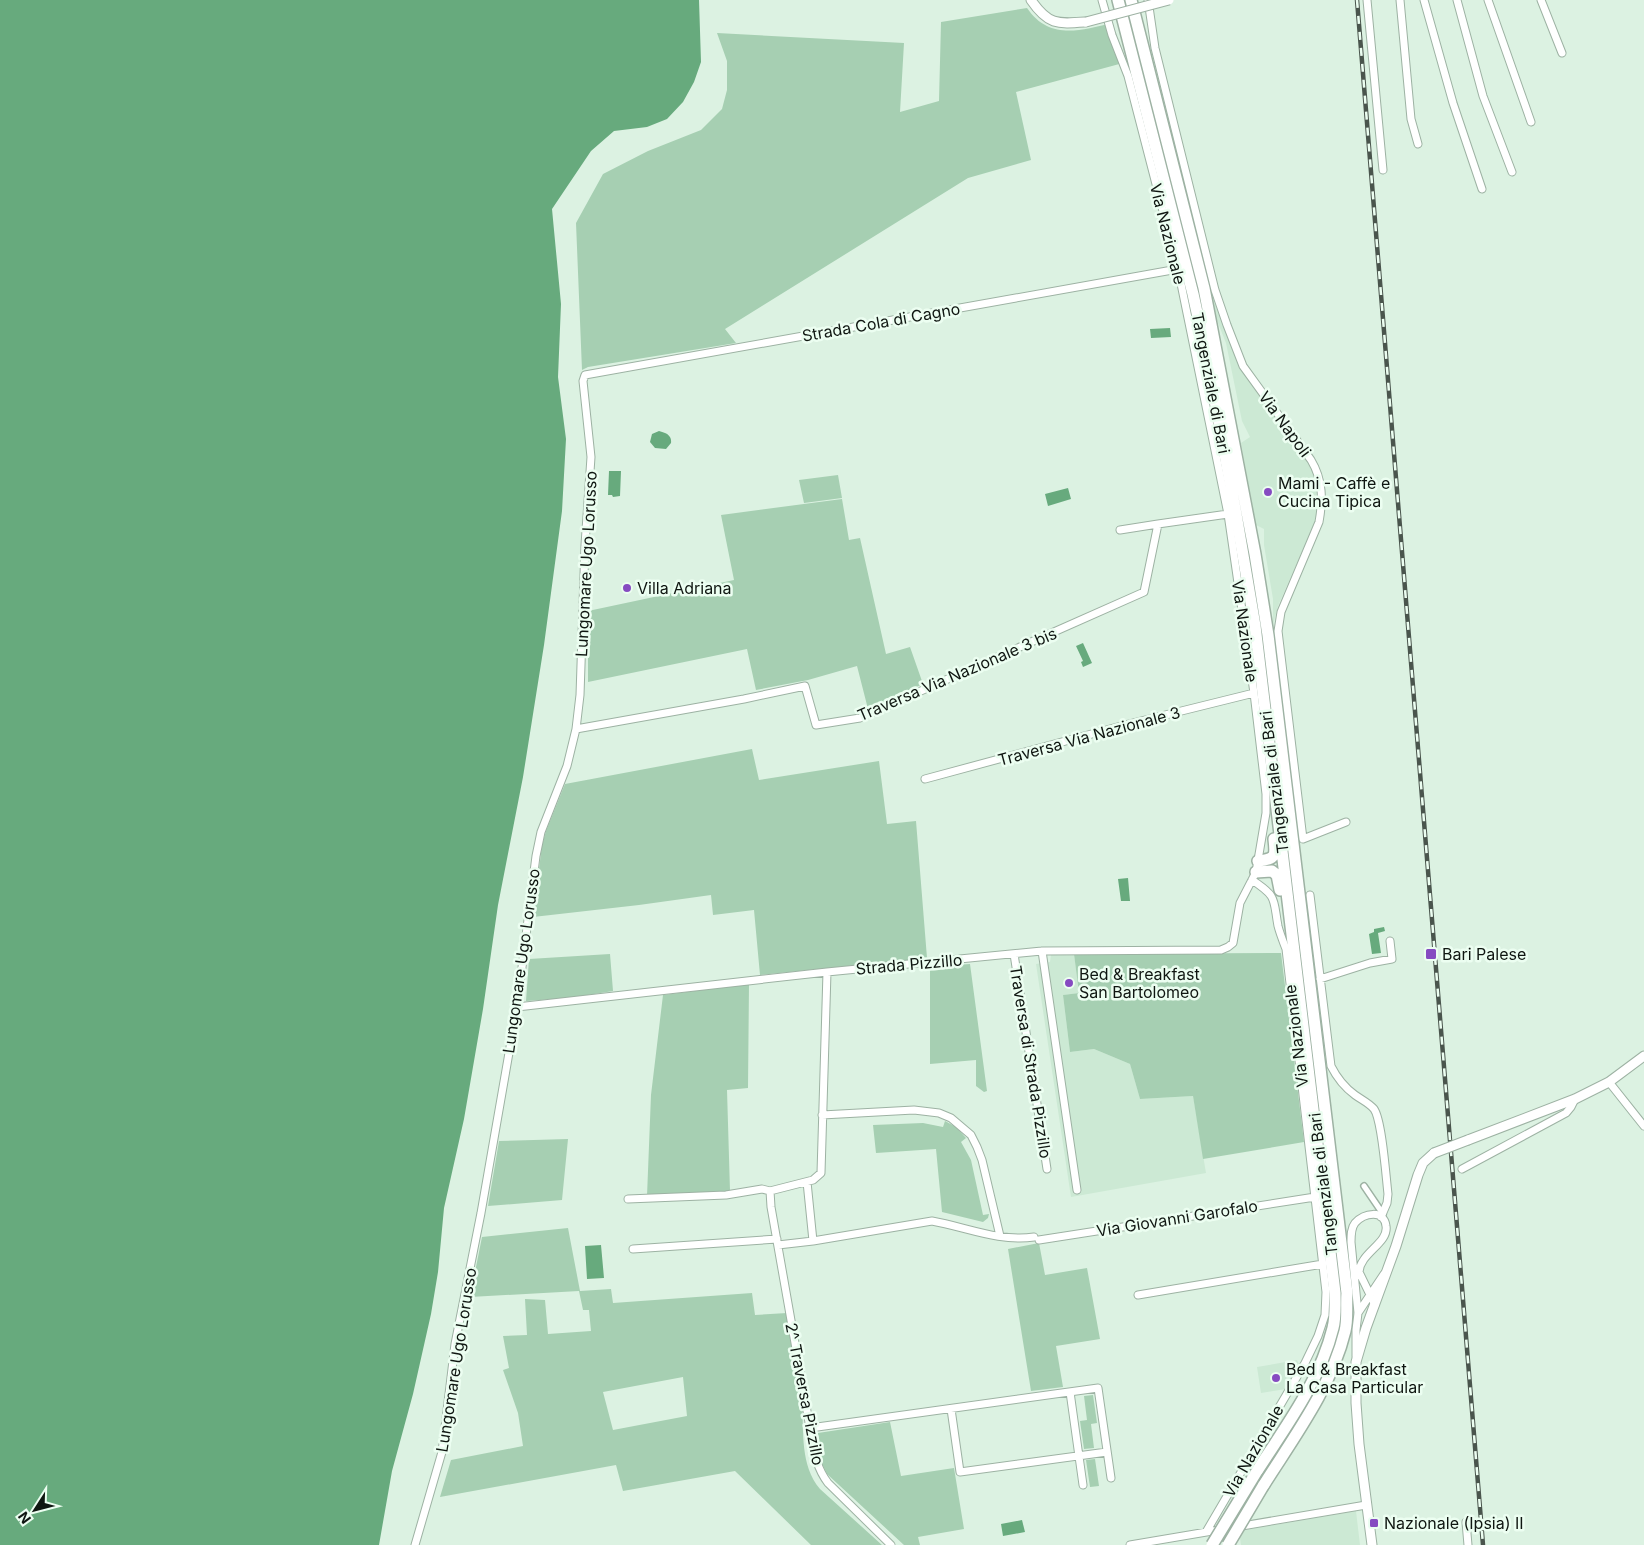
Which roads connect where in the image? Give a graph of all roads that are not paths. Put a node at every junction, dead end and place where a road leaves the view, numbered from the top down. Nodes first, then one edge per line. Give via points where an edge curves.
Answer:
1 (1031, 0) edge
2 (1102, 0) edge
3 (1118, 0) edge
4 (1131, 0) edge
5 (1148, 0) edge
6 (1168, 0) edge
7 (1367, 0) edge
8 (1400, 0) edge
9 (1424, 0) edge
10 (1457, 0) edge
11 (1488, 0) edge
12 (1540, 0) edge
13 (1562, 53) dead end
14 (1531, 122) dead end
15 (1418, 144) dead end
16 (1383, 170) dead end
17 (1512, 172) dead end
18 (1482, 189) dead end
19 (1178, 269) junction
20 (585, 375) joint
21 (1228, 514) junction
22 (1158, 524) junction
23 (1120, 530) dead end
24 (1254, 693) junction
25 (576, 729) junction
26 (925, 779) dead end
27 (1279, 818) junction
28 (1346, 822) dead end
29 (1255, 871) junction
30 (1310, 895) dead end
31 (1390, 941) dead end
32 (1042, 951) junction
33 (1295, 953) junction
34 (1014, 954) junction
35 (827, 972) junction
36 (1320, 979) junction
37 (517, 1007) junction
38 (1644, 1056) edge
39 (1609, 1082) junction
40 (1575, 1099) junction
41 (822, 1115) junction
42 (1644, 1126) edge
43 (1047, 1169) dead end
44 (1462, 1169) dead end
45 (807, 1182) junction
46 (1364, 1186) dead end
47 (1077, 1190) dead end
48 (770, 1191) junction
49 (1315, 1197) junction
50 (628, 1199) dead end
51 (1382, 1215) junction
52 (1000, 1236) junction
53 (813, 1241) junction
54 (778, 1242) junction
55 (634, 1249) dead end
56 (1323, 1264) junction
57 (1388, 1268) junction
58 (1364, 1280) junction
59 (1378, 1282) junction
60 (1370, 1294) junction
61 (1138, 1295) dead end
62 (1375, 1305) junction
63 (1358, 1313) junction
64 (1370, 1319) junction
65 (1356, 1362) junction
66 (1070, 1392) junction
67 (951, 1409) junction
68 (810, 1428) junction
69 (1107, 1452) junction
70 (1079, 1456) junction
71 (1111, 1478) dead end
72 (1083, 1485) dead end
73 (1366, 1505) junction
74 (1466, 1522) dead end
75 (1206, 1532) junction
76 (415, 1545) edge
77 (891, 1545) edge
78 (1130, 1545) edge
79 (1212, 1545) edge
80 (1228, 1545) edge
81 (1372, 1545) edge
82 (1468, 1545) edge

1 - 6 street, bridge via 1041,14 1053,21 1066,23 1086,22
2 - 19 street, Via Nazionale via 1128,76
3 - 27 highway, Tangenziale di Bari via 1208,363 1255,626
4 - 80 highway, Tangenziale di Bari, bridge via 1204,288 1255,554 1269,644 1347,1293 1345,1329 1336,1362 1318,1398
5 - 28 street, Via Napoli via 1155,48 1212,281 1227,325 1243,366 1312,460 1321,482 1319,522 1281,612 1278,631 1303,839
7 - 16 street
8 - 15 street via 1412,119
9 - 18 street
10 - 17 street via 1483,96
11 - 14 street
12 - 13 street
19 - 20 street, Strada Cola di Cagno
19 - 21 street, Via Nazionale
20 - 25 street, Lungomare Ugo Lorusso via 591,457
21 - 22 street
21 - 24 street, Via Nazionale
22 - 23 street
22 - 25 street, Traversa Via Nazionale 3 bis via 1144,592 860,718 816,725 805,686
24 - 26 street, Traversa Via Nazionale 3
24 - 29 street, Via Nazionale via 1266,794 1266,813
25 - 37 street, Lungomare Ugo Lorusso via 541,832
27 - 29 highway via 1274,833 1275,852
27 - 33 highway, Tangenziale di Bari
29 - 32 street, Strada Pizzillo via 1240,903 1233,943 1221,950
29 - 33 highway via 1277,874 1285,922
29 - 49 street, Via Nazionale via 1276,905 1278,926 1286,949
30 - 36 street
31 - 36 street via 1392,959
32 - 34 street, Strada Pizzillo
32 - 47 street
33 - 79 highway, Tangenziale di Bari, bridge via 1336,1293 1334,1326 1308,1392
34 - 35 street, Strada Pizzillo
34 - 43 street, Traversa di Strada Pizzillo
35 - 37 street, Strada Pizzillo
35 - 41 street
36 - 51 street via 1330,1066 1337,1079 1375,1110 1379,1123 1388,1194
37 - 76 street, Lungomare Ugo Lorusso via 455,1344 442,1452
38 - 39 street
39 - 40 street
39 - 42 street
40 - 44 street via 1566,1113
40 - 57 street, bridge via 1434,1152 1423,1163
41 - 45 street via 820,1173
41 - 52 street via 926,1111 951,1118 978,1147
45 - 48 street
45 - 53 street
46 - 51 street
48 - 50 street via 762,1188 726,1195
48 - 54 street, 2^ Traversa Pizzillo
49 - 52 street, Via Giovanni Garofalo via 1037,1238
49 - 56 street, Via Nazionale
51 - 58 street via 1386,1233 1359,1266
51 - 63 street via 1368,1215 1355,1223 1351,1230
52 - 53 street, Via Giovanni Garofalo via 932,1221
53 - 54 street
54 - 55 street
54 - 68 street, 2^ Traversa Pizzillo
56 - 61 street
56 - 75 street, Via Nazionale via 1325,1315 1318,1336
57 - 59 street
57 - 62 street
58 - 59 street
58 - 60 street
59 - 60 street
60 - 62 street
60 - 63 street
62 - 64 street
63 - 64 street via 1362,1319
63 - 65 street
64 - 65 street
65 - 73 street via 1356,1403
66 - 67 street
66 - 69 street via 1098,1388
66 - 70 street
67 - 68 street
67 - 70 street via 960,1472
68 - 77 street, 2^ Traversa Pizzillo via 820,1472
69 - 70 street
69 - 71 street
70 - 72 street
73 - 75 street
73 - 81 street
74 - 82 street
75 - 78 street

